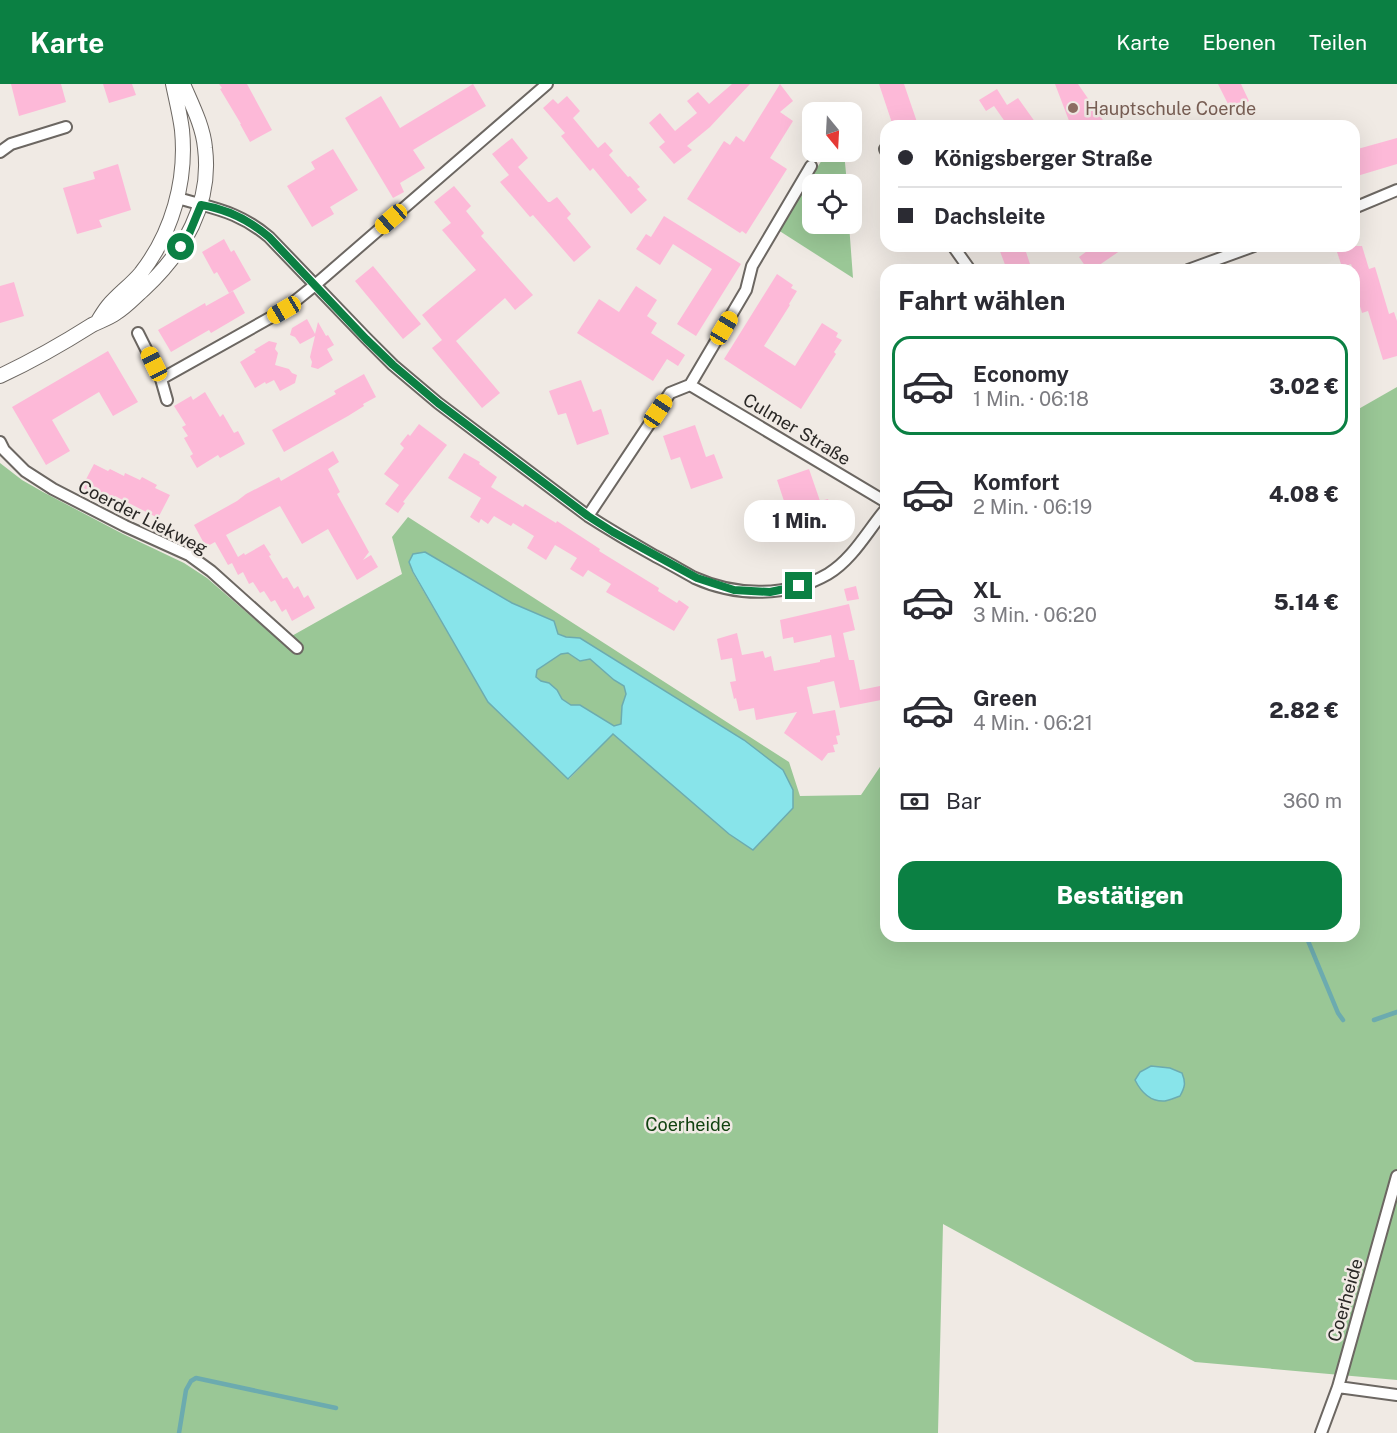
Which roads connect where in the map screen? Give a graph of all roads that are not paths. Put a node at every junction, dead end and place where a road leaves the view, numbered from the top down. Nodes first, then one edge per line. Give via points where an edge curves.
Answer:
1 (173, 84) edge
2 (183, 84) edge
3 (547, 84) edge
4 (66, 127) dead end
5 (0, 152) edge
6 (811, 166) dead end
7 (1397, 190) edge
8 (178, 198) junction
9 (201, 205) junction
10 (1360, 205) edge
11 (1238, 252) edge
12 (1204, 264) edge
13 (315, 285) junction
14 (96, 323) junction
15 (138, 333) dead end
16 (0, 376) edge
17 (161, 379) junction
18 (690, 385) junction
19 (167, 400) dead end
20 (0, 442) edge
21 (880, 498) edge
22 (588, 516) junction
23 (880, 517) edge
24 (297, 648) dead end
25 (1397, 1176) edge
26 (1338, 1387) junction
27 (1397, 1395) edge
28 (1321, 1433) edge

1 - 8 street via 183,142
2 - 9 street via 205,147 206,177
3 - 13 street
4 - 5 street via 11,144
6 - 18 street via 752,266 746,290
7 - 10 street
8 - 9 street
8 - 14 street via 149,261
9 - 13 street via 223,210 256,226
9 - 14 street via 189,234 161,272 117,313
11 - 12 street
13 - 17 street via 284,310
13 - 22 street via 416,385
14 - 16 street
15 - 17 street
17 - 19 street
18 - 21 street, Culmer Straße
18 - 22 street via 670,393
20 - 24 street, Coerder Liekweg via 25,471 53,489 189,555
22 - 23 street via 697,578 734,590 770,592 799,586 829,573 849,556
25 - 26 street, Coerheide
26 - 27 street
26 - 28 street, Coerheide

